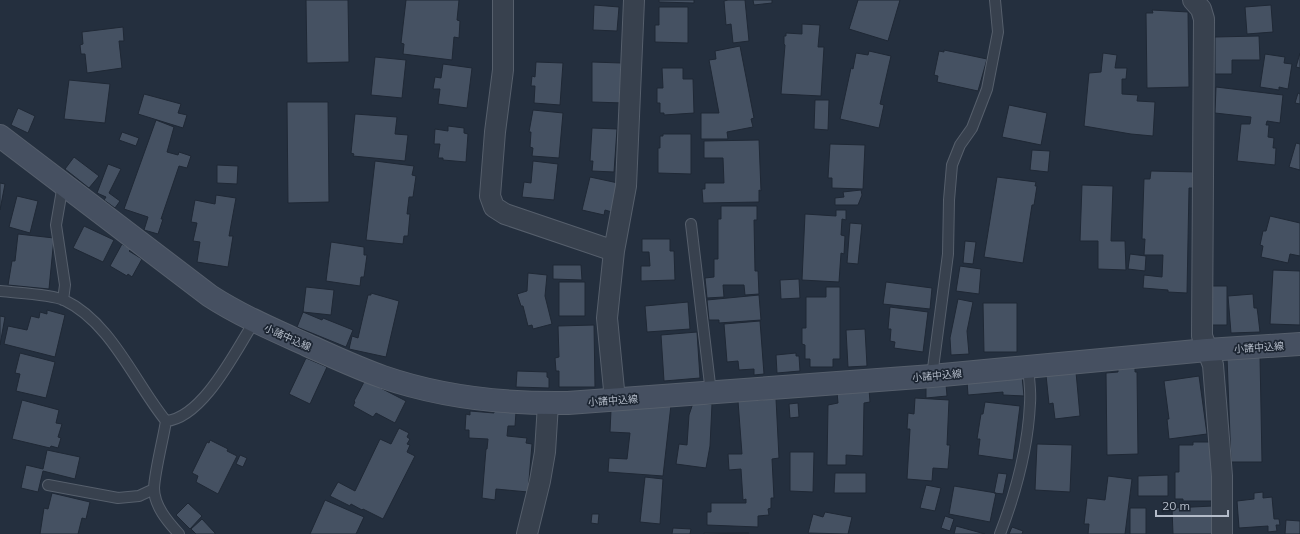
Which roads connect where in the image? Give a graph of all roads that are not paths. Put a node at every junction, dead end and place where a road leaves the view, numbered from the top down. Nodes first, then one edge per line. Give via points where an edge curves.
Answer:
1 (502, 0) edge
2 (634, 0) edge
3 (995, 0) edge
4 (1193, 0) edge
5 (0, 136) edge
6 (64, 182) junction
7 (691, 224) dead end
8 (614, 251) junction
9 (0, 291) edge
10 (63, 300) junction
11 (254, 322) junction
12 (1300, 344) edge
13 (1207, 350) junction
14 (1028, 367) junction
15 (932, 376) junction
16 (711, 393) junction
17 (615, 400) junction
18 (548, 404) junction
19 (166, 421) junction
20 (48, 485) dead end
21 (154, 489) junction
22 (179, 534) edge
23 (527, 534) edge
24 (1000, 534) edge
25 (1222, 534) edge

1 - 8 street via 503,70 494,132 490,196 494,207 505,214
2 - 8 street via 626,186
3 - 15 lane via 998,32 987,89 972,128 960,145 952,165 948,254
4 - 13 street via 1201,9 1204,19 1202,336
5 - 6 main road, 小諸中込線
6 - 10 lane via 56,225 65,285
6 - 11 main road, 小諸中込線 via 210,296
7 - 16 lane
8 - 17 street via 607,318
9 - 10 lane
10 - 19 lane via 80,310 98,326
11 - 18 main road, 小諸中込線 via 360,368 406,384 497,401
11 - 19 lane via 204,398 175,420
12 - 13 main road, 小諸中込線
13 - 14 main road, 小諸中込線
13 - 25 street via 1213,365 1222,476
14 - 15 main road, 小諸中込線
14 - 24 lane via 1030,403 1024,450 1018,483
15 - 16 main road, 小諸中込線
16 - 17 main road, 小諸中込線
17 - 18 main road, 小諸中込線
18 - 23 street via 545,452
19 - 21 lane
20 - 21 lane via 118,498 138,496
21 - 22 lane via 158,505

